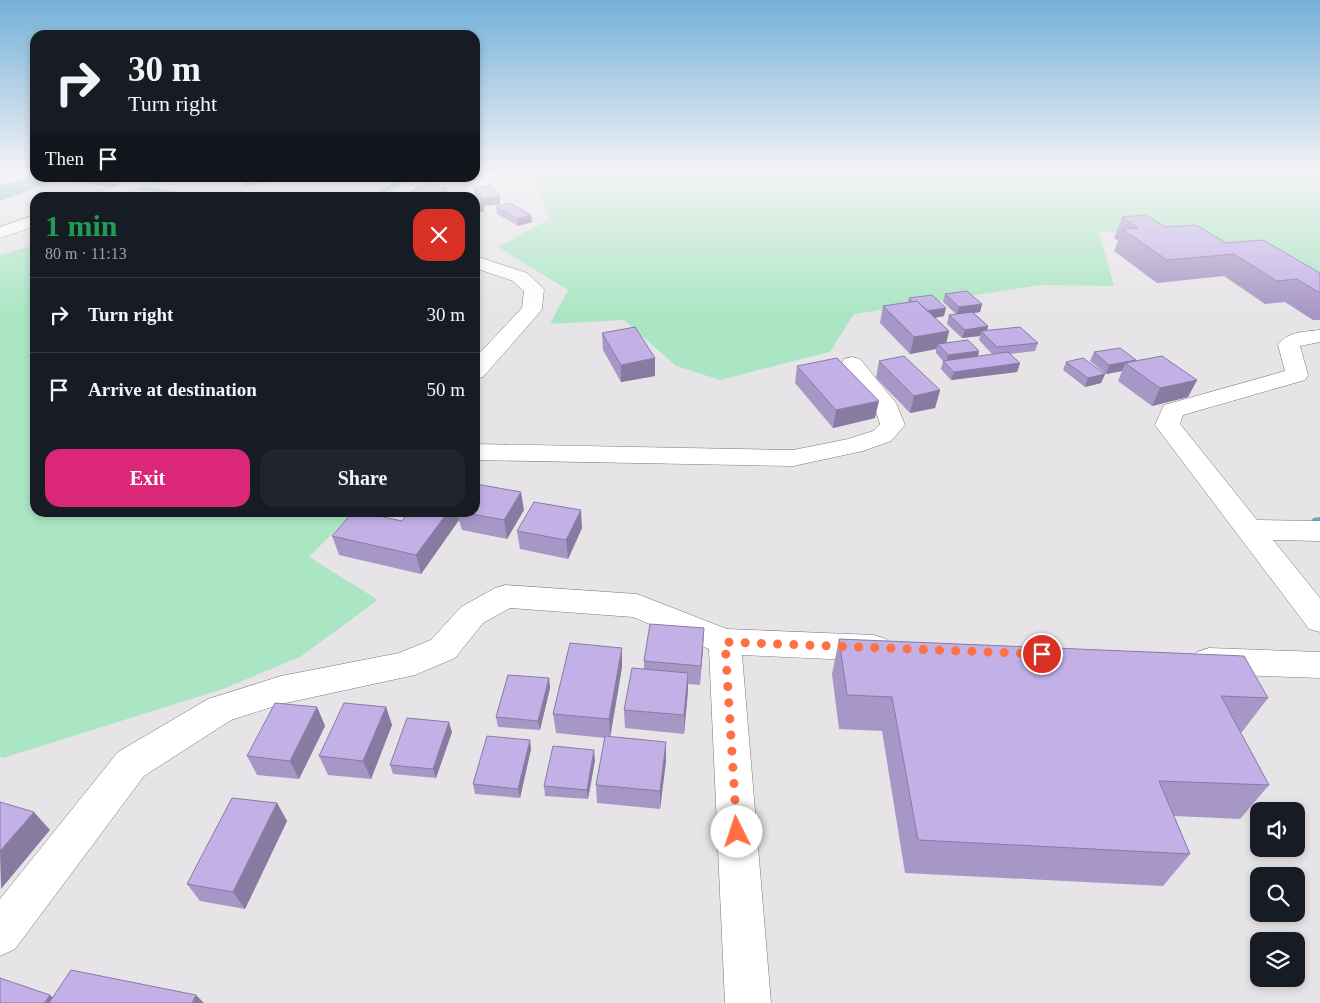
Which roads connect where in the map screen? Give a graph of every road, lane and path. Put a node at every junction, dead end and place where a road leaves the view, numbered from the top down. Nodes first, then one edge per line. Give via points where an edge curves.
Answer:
1 (30, 222) edge
2 (0, 233) edge
3 (480, 264) edge
4 (1320, 336) edge
5 (852, 364) dead end
6 (480, 366) edge
7 (480, 452) edge
8 (1249, 530) junction
9 (1320, 531) edge
10 (1320, 620) edge
11 (725, 642) junction
12 (904, 649) edge
13 (1181, 660) edge
14 (1320, 665) edge
15 (0, 934) edge
16 (748, 1003) edge

1 - 2 street
3 - 6 street via 520,277 534,289 532,309
4 - 8 street via 1294,340 1289,345 1297,375 1173,410 1167,424
5 - 7 street via 887,408 893,425 882,436 854,446 792,458
8 - 9 street
8 - 10 street
11 - 12 street
11 - 15 street via 637,606 506,596 472,615 443,649 403,666 281,690 220,709 130,764
11 - 16 street
13 - 14 street

